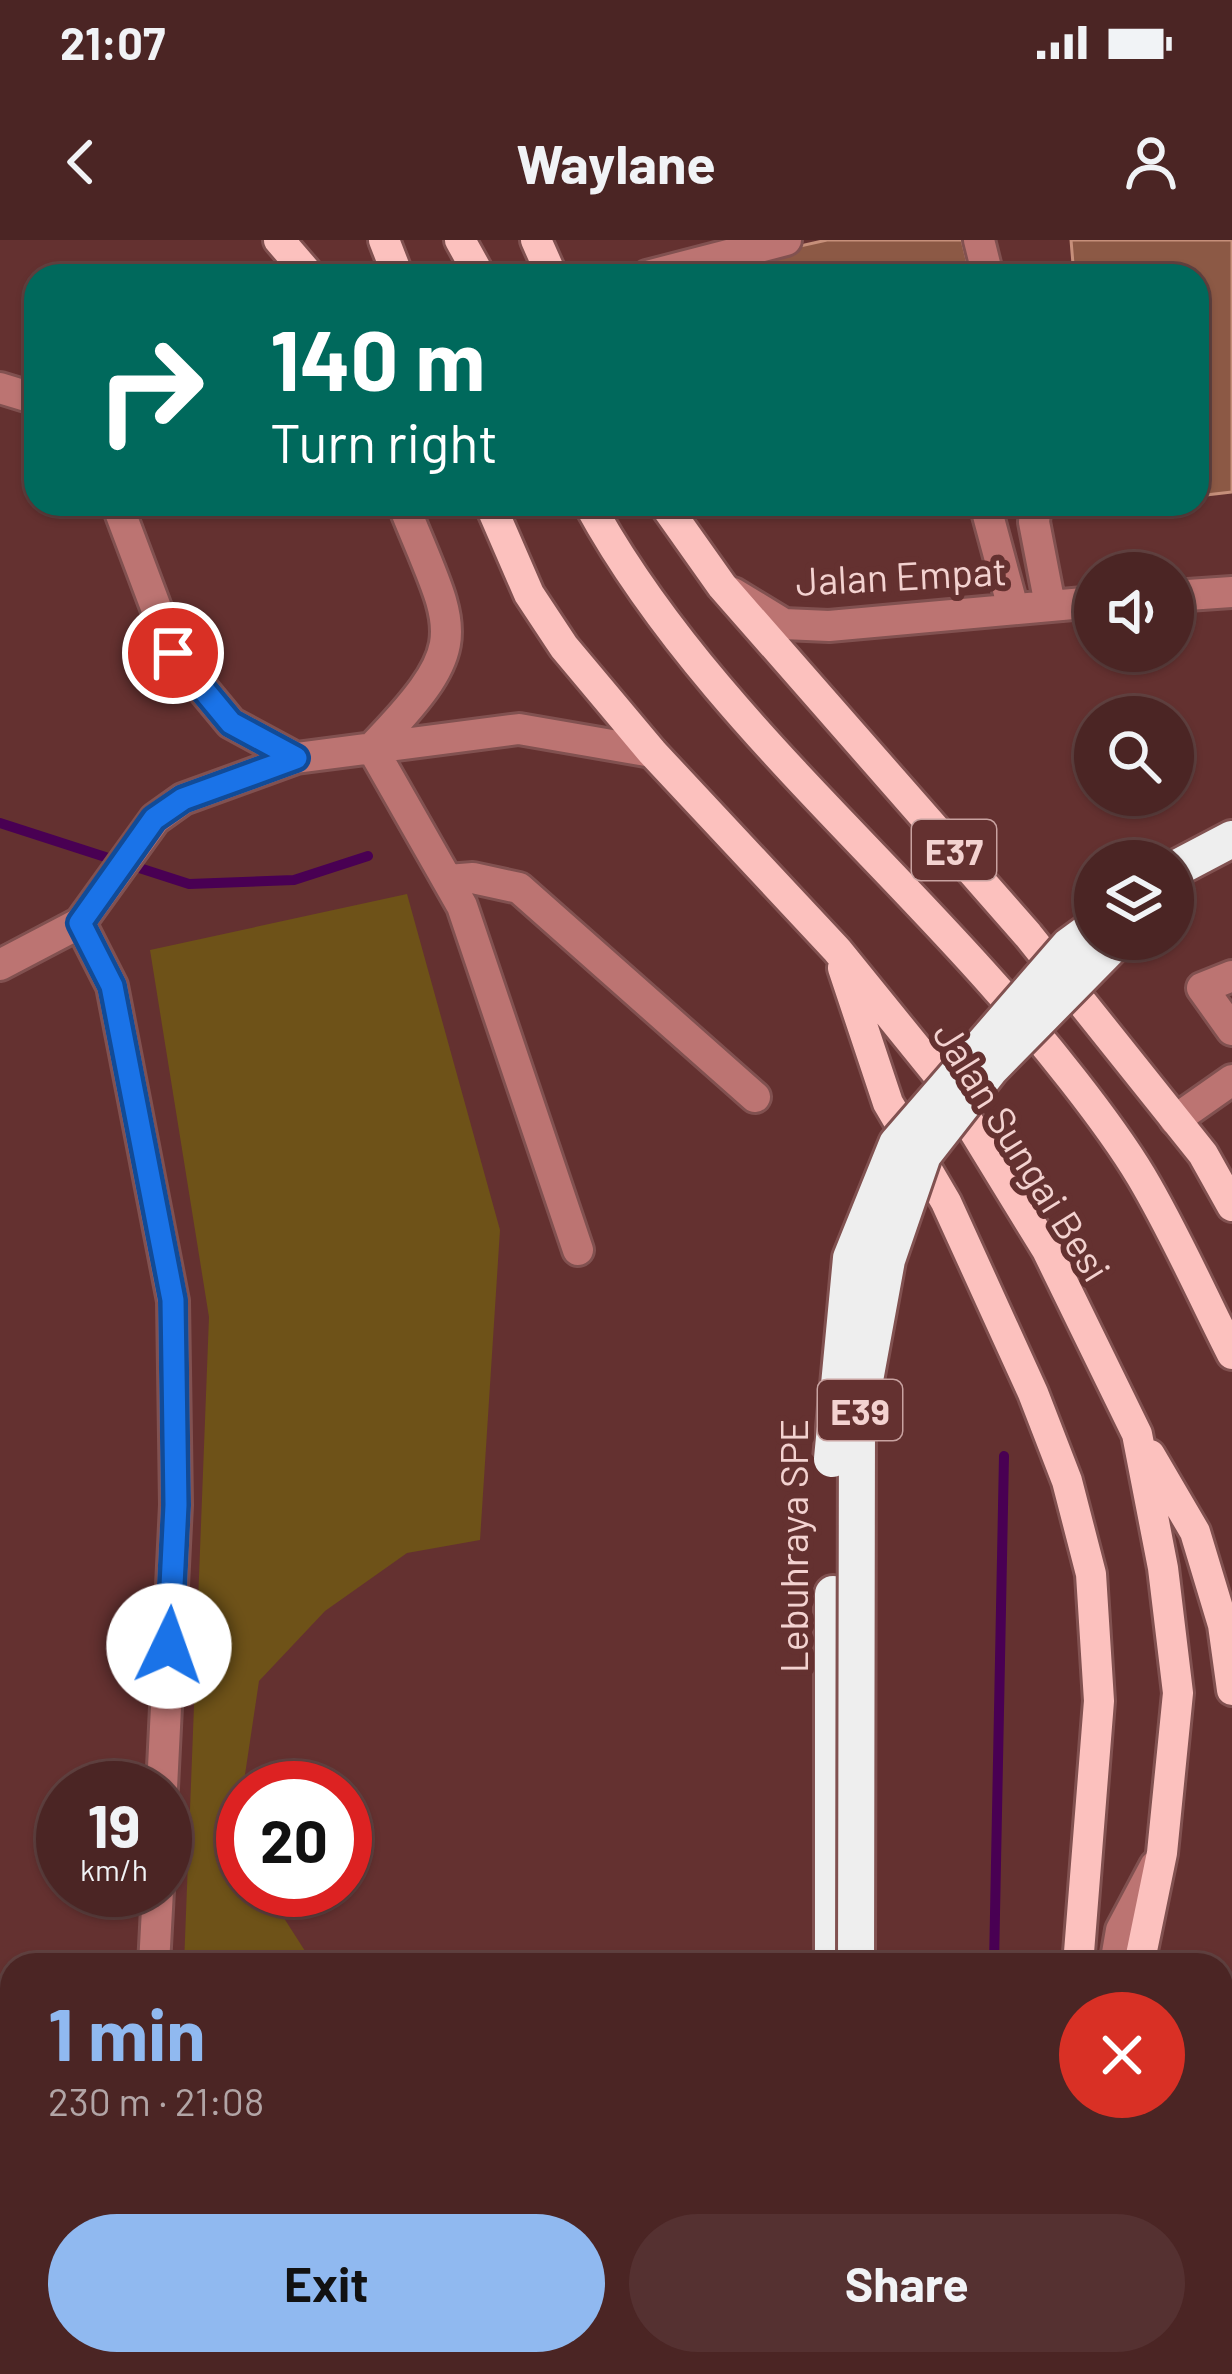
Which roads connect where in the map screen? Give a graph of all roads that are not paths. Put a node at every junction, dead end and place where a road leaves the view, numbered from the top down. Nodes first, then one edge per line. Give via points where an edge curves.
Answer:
1 (279, 240) edge
2 (786, 240) edge
3 (300, 264) edge
4 (709, 264) edge
5 (122, 516) edge
6 (408, 516) edge
7 (478, 516) edge
8 (495, 516) edge
9 (596, 516) edge
10 (672, 516) edge
11 (988, 516) edge
12 (1035, 516) edge
13 (722, 586) junction
14 (1232, 592) edge
15 (530, 594) junction
16 (1194, 595) edge
17 (1074, 603) edge
18 (1050, 605) junction
19 (1012, 608) junction
20 (372, 748) junction
21 (652, 752) junction
22 (296, 758) junction
23 (1232, 839) edge
24 (1194, 859) edge
25 (1232, 860) edge
26 (1194, 879) edge
27 (448, 880) junction
28 (80, 923) junction
29 (1074, 945) edge
30 (837, 950) junction
31 (1097, 960) edge
32 (0, 965) edge
33 (1232, 976) edge
34 (1232, 1030) edge
35 (1232, 1080) edge
36 (755, 1097) dead end
37 (1175, 1120) junction
38 (1232, 1206) edge
39 (578, 1250) dead end
40 (1232, 1354) edge
41 (1137, 1434) junction
42 (1232, 1690) edge
43 (163, 1761) edge
44 (1162, 1853) junction
45 (157, 1917) edge
46 (155, 1953) edge
47 (833, 1953) edge
48 (856, 1953) edge
49 (1079, 1953) edge
50 (1117, 1953) edge
51 (1141, 1953) edge

1 - 3 main road
2 - 4 street
5 - 22 street via 173,653 231,723
6 - 20 street via 450,622 428,690
7 - 15 main road
8 - 15 main road, Jalan Sungai Besi
9 - 40 main road via 742,710 999,991 1140,1174
10 - 13 main road, E37
11 - 19 street
12 - 18 street
13 - 19 street, Jalan Empat via 784,624
13 - 37 main road, E37 via 1028,935
14 - 16 street
15 - 21 main road, Jalan Sungai Besi
17 - 18 street, Jalan Empat
18 - 19 street, Jalan Empat
20 - 21 street via 519,729
20 - 22 street
20 - 27 street
21 - 30 main road, Jalan Sungai Besi
22 - 28 street via 183,799 154,819
23 - 24 highway
25 - 26 highway
27 - 36 street via 519,888
27 - 39 street
28 - 32 street
28 - 43 street via 112,986 173,1300 176,1505
29 - 47 highway, Lebuhraya SPE / E39, bridge via 897,1144 851,1258 832,1426
30 - 41 main road, Jalan Sungai Besi via 944,1082 1047,1250
30 - 49 main road via 888,1103 955,1220 1067,1481 1091,1574 1100,1701
31 - 48 highway, Lebuhraya SPE / E39, bridge via 991,1068 923,1155 887,1260 857,1424
33 - 34 street via 1202,988
35 - 37 street
37 - 38 main road, E37
41 - 42 main road via 1196,1532
41 - 44 main road, Jalan Sungai Besi via 1178,1693
44 - 50 street
44 - 51 main road, Jalan Sungai Besi
45 - 46 street

